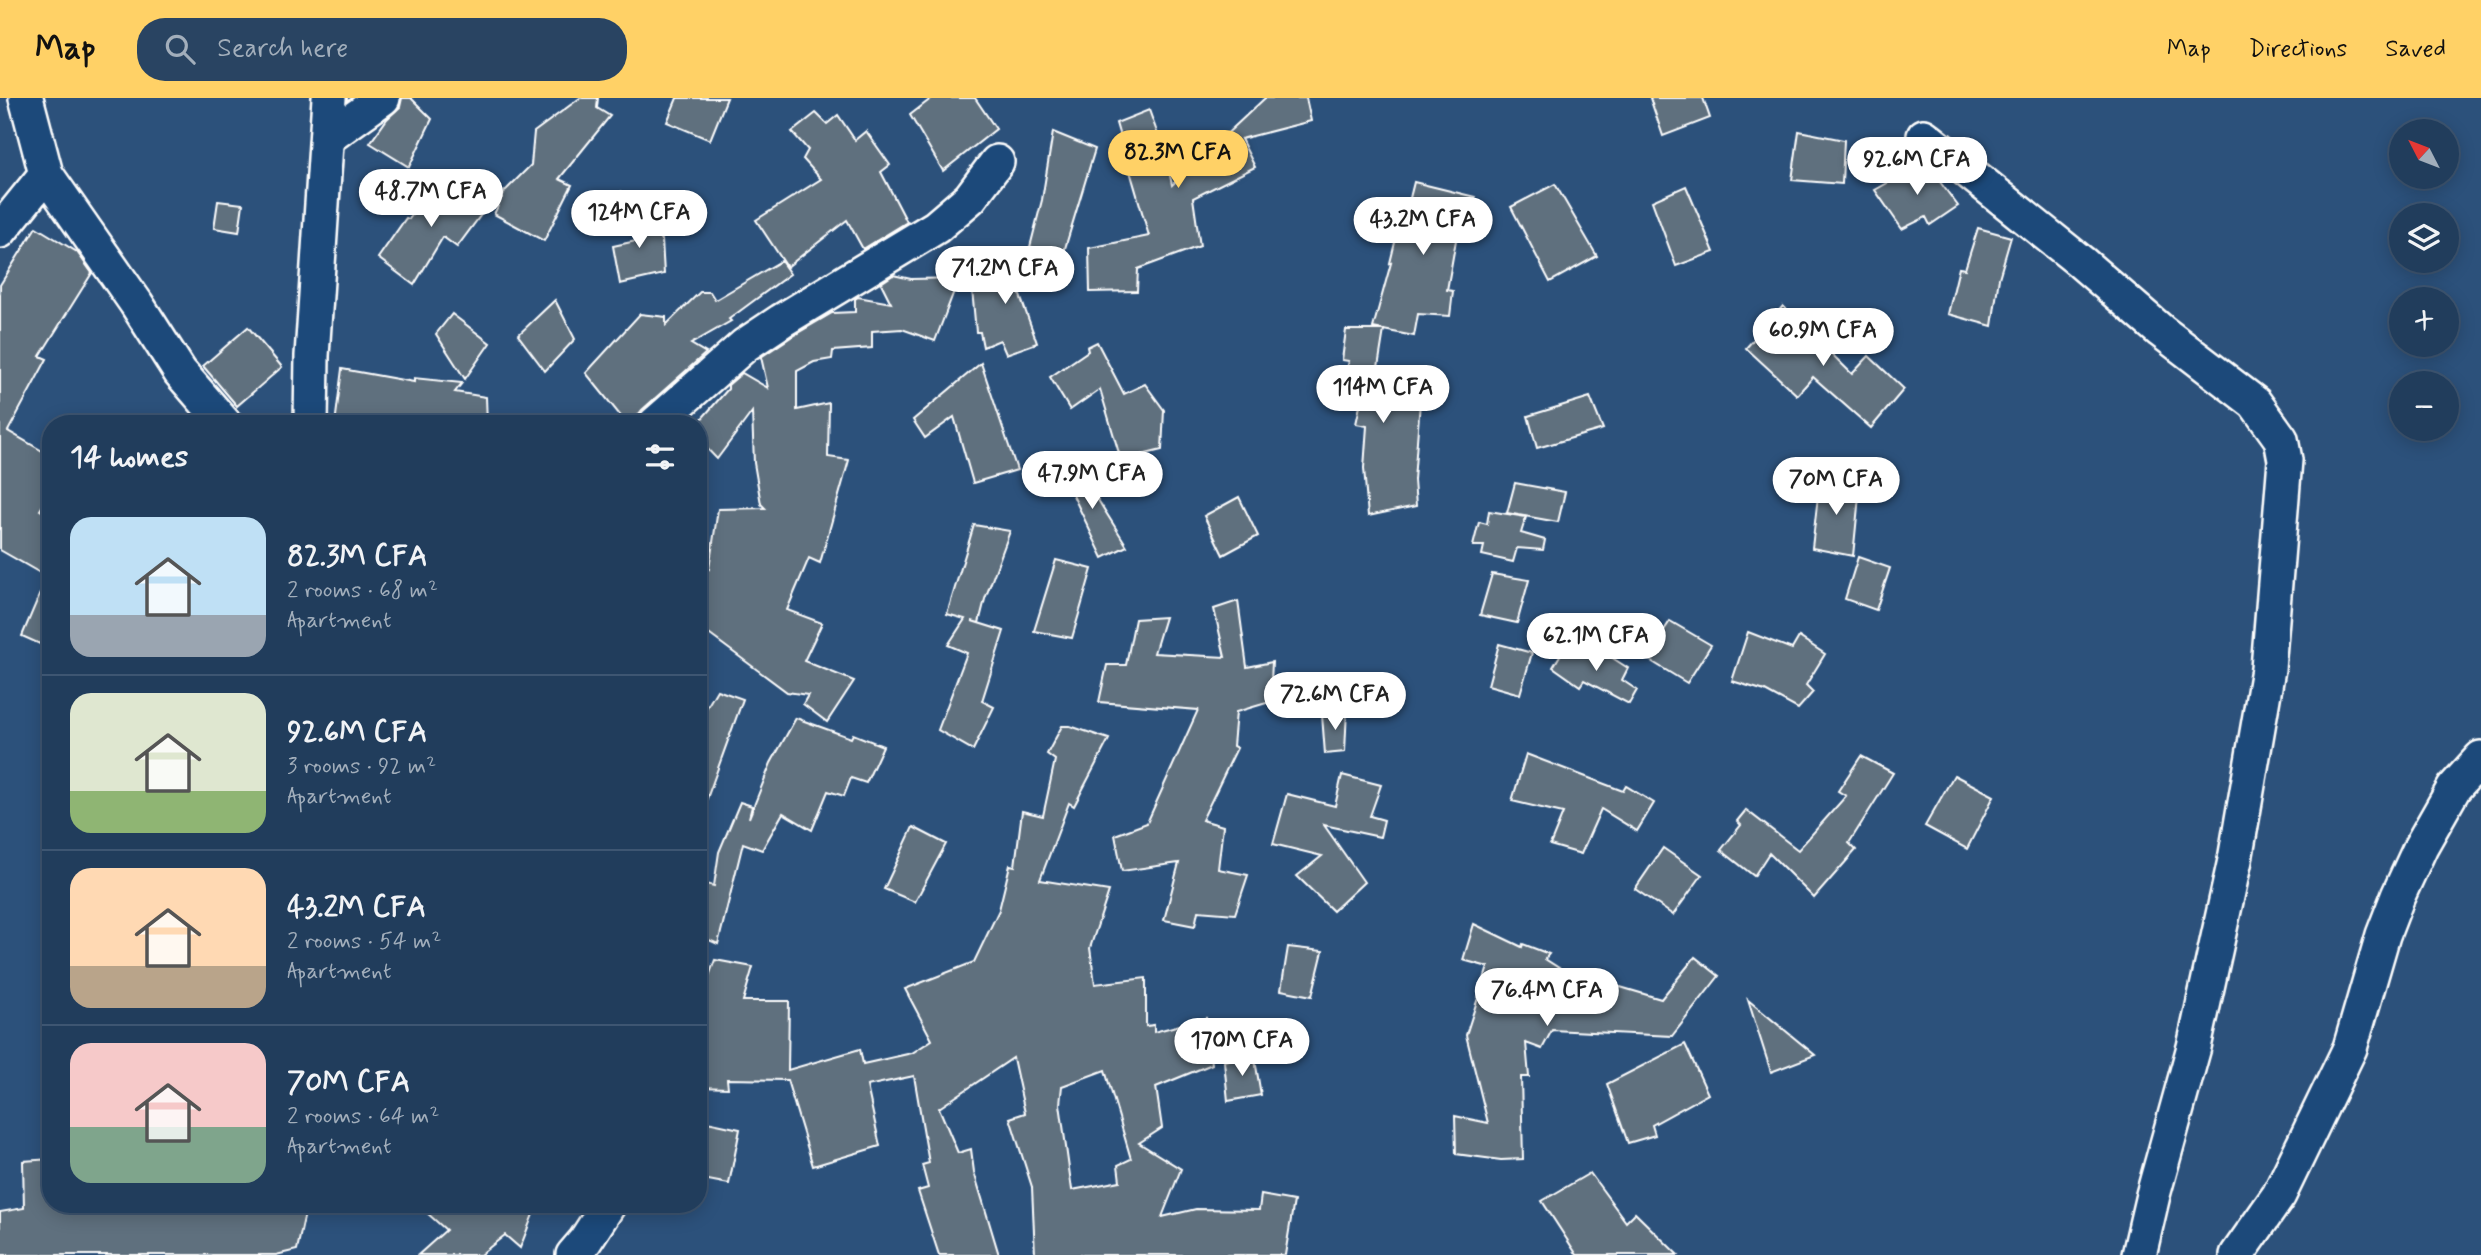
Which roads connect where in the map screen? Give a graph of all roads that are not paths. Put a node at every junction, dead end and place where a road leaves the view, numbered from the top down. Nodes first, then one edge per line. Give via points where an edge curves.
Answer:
1 (26, 98) edge
2 (329, 98) edge
3 (383, 98) edge
4 (1924, 136) dead end
5 (327, 138) junction
6 (998, 162) dead end
7 (46, 174) junction
8 (0, 232) edge
9 (217, 415) edge
10 (311, 415) edge
11 (665, 415) edge
12 (2481, 758) edge
13 (603, 1213) edge
14 (573, 1255) edge
15 (2139, 1255) edge
16 (2236, 1255) edge

1 - 7 street
2 - 5 street
3 - 5 street
4 - 15 street via 2255,403 2281,439 2285,460 2268,668 2235,860 2194,1047
5 - 10 street
6 - 11 street via 970,198 936,227 745,345
7 - 8 street
7 - 9 street via 180,372
12 - 16 street via 2454,788 2421,846 2383,935 2350,1048 2279,1195
13 - 14 street

